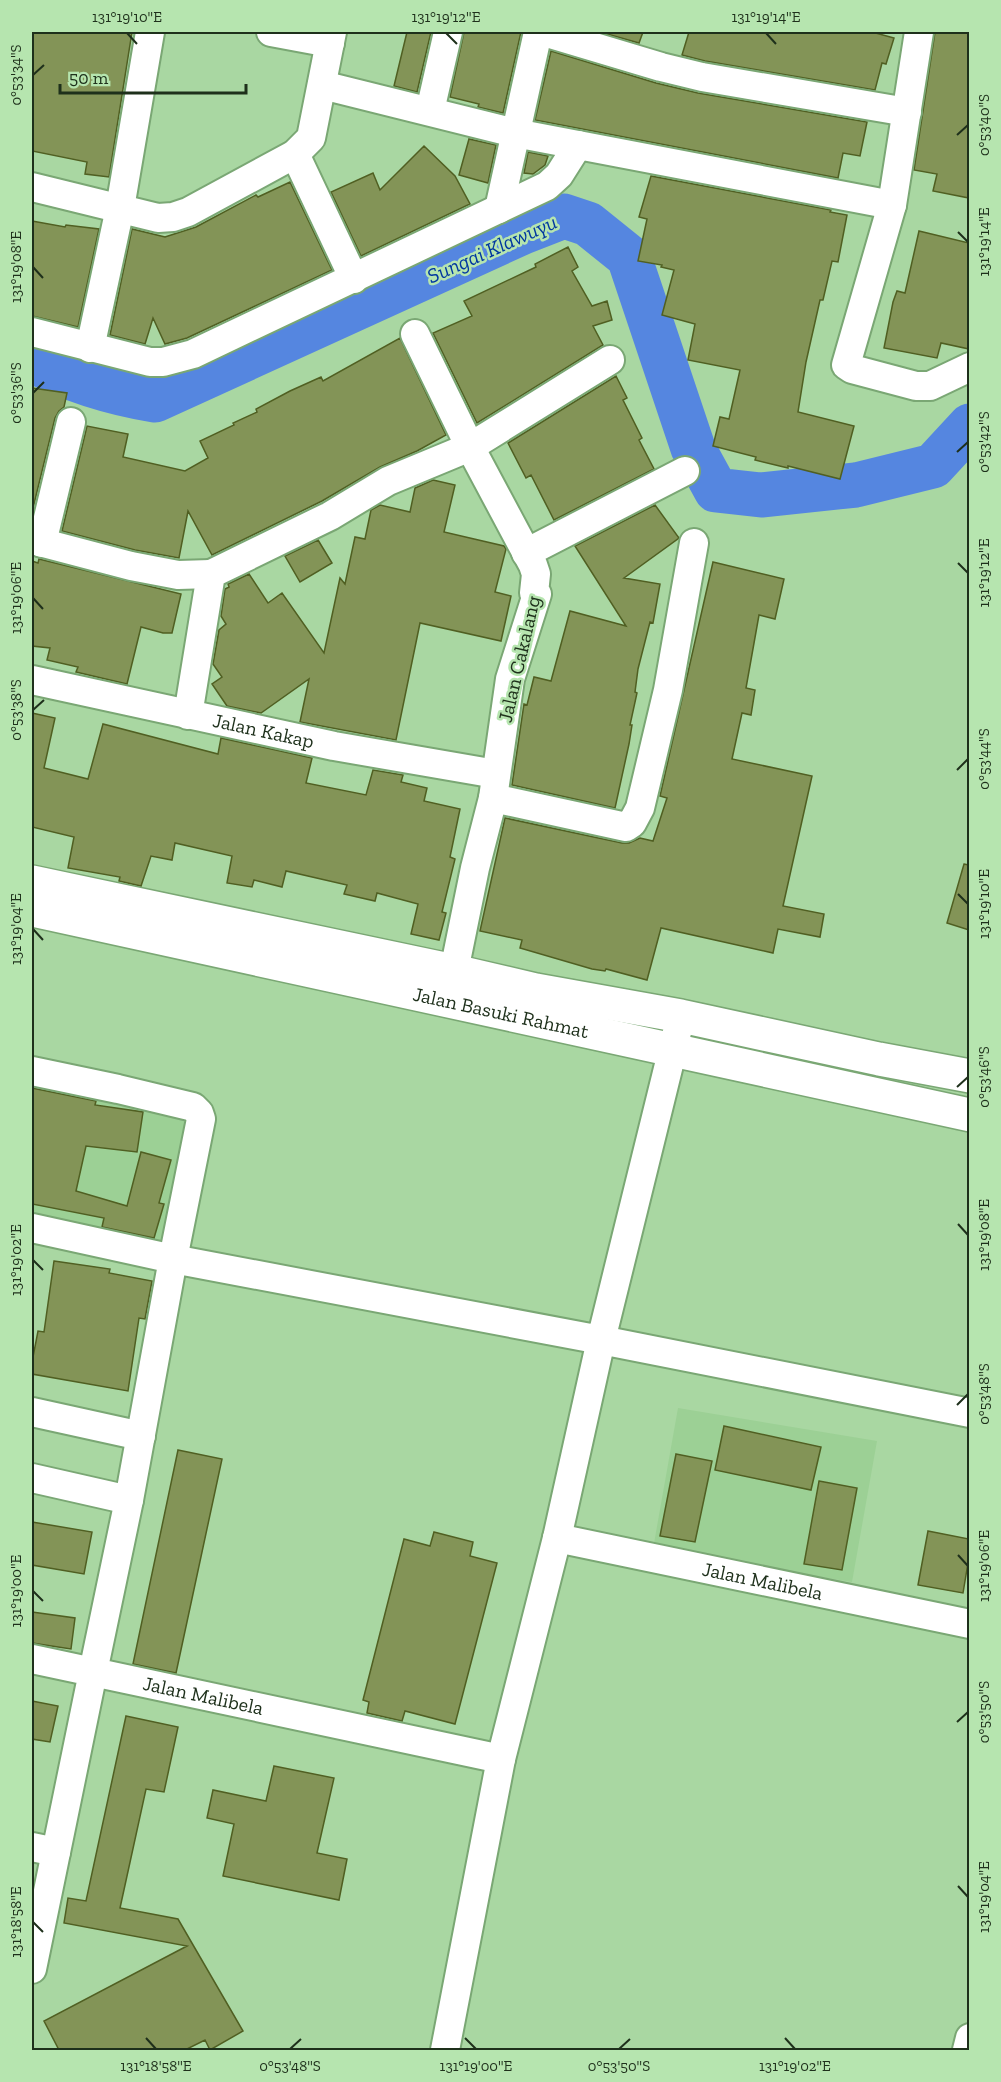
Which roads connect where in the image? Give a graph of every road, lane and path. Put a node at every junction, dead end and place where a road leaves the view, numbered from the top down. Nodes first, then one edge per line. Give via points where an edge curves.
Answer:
1 (150, 32) edge
2 (272, 32) edge
3 (448, 32) edge
4 (538, 32) edge
5 (544, 32) edge
6 (912, 33) edge
7 (331, 37) edge
8 (322, 85) junction
9 (430, 111) junction
10 (907, 112) junction
11 (515, 133) junction
12 (578, 145) junction
13 (295, 154) junction
14 (32, 187) edge
15 (892, 206) junction
16 (120, 208) junction
17 (499, 210) junction
18 (354, 279) junction
19 (32, 332) edge
20 (415, 334) dead end
21 (90, 348) junction
22 (610, 360) dead end
23 (969, 367) edge
24 (71, 422) dead end
25 (470, 447) junction
26 (685, 471) dead end
27 (37, 542) edge
28 (694, 543) dead end
29 (526, 553) junction
30 (211, 574) junction
31 (32, 680) edge
32 (188, 716) junction
33 (494, 786) junction
34 (32, 882) edge
35 (32, 910) edge
36 (257, 944) junction
37 (454, 971) junction
38 (681, 1016) junction
39 (673, 1049) junction
40 (32, 1071) edge
41 (969, 1076) edge
42 (969, 1115) edge
43 (32, 1228) edge
44 (173, 1259) junction
45 (601, 1340) junction
46 (32, 1412) edge
47 (969, 1413) edge
48 (141, 1436) junction
49 (32, 1478) edge
50 (129, 1500) junction
51 (557, 1538) junction
52 (969, 1624) edge
53 (32, 1659) edge
54 (93, 1672) junction
55 (501, 1759) junction
56 (44, 1850) edge
57 (34, 1937) edge
58 (32, 1969) edge
59 (969, 2038) edge
60 (445, 2050) edge
61 (967, 2050) edge

1 - 16 street
2 - 7 street
3 - 9 street
4 - 11 street
5 - 10 street via 702,77
6 - 10 street
7 - 8 street
8 - 9 street
8 - 13 street via 311,138
9 - 11 street
10 - 15 street
11 - 12 street
11 - 17 street
12 - 15 street
12 - 17 street via 560,175 547,186
13 - 16 street via 173,217 158,218
13 - 18 street
14 - 16 street
15 - 23 street via 847,366 923,387
16 - 21 street
17 - 18 street
18 - 21 street via 177,359 150,362
19 - 21 street
20 - 25 street, Jalan Cakalang
22 - 25 street
24 - 27 street
25 - 29 street, Jalan Cakalang
25 - 30 street via 388,481 330,516
26 - 29 street
27 - 30 street via 178,575
28 - 33 street, Jalan Kakap via 668,690 640,808 632,823 626,827
29 - 33 street, Jalan Cakalang via 536,574 537,594 510,679
30 - 32 street
31 - 32 street, Jalan Kakap
32 - 33 street, Jalan Kakap via 334,746
33 - 37 street, Jalan Cakalang
34 - 36 highway, Jalan Basuki Rahmat
35 - 36 highway, Jalan Basuki Rahmat
36 - 37 highway, Jalan Basuki Rahmat
36 - 39 highway, Jalan Basuki Rahmat
37 - 38 highway, Jalan Basuki Rahmat
38 - 39 street
38 - 41 highway, Jalan Basuki Rahmat
39 - 42 highway, Jalan Basuki Rahmat
39 - 45 street
40 - 44 street via 197,1110 200,1123
43 - 44 street
44 - 45 street
44 - 48 street
45 - 47 street
45 - 51 street
46 - 48 street
48 - 50 street
49 - 50 street
50 - 54 street
51 - 52 street, Jalan Malibela
51 - 55 street
53 - 54 street, Jalan Malibela
54 - 55 street, Jalan Malibela
54 - 56 street
55 - 60 street
56 - 57 street
57 - 58 street
59 - 61 street

